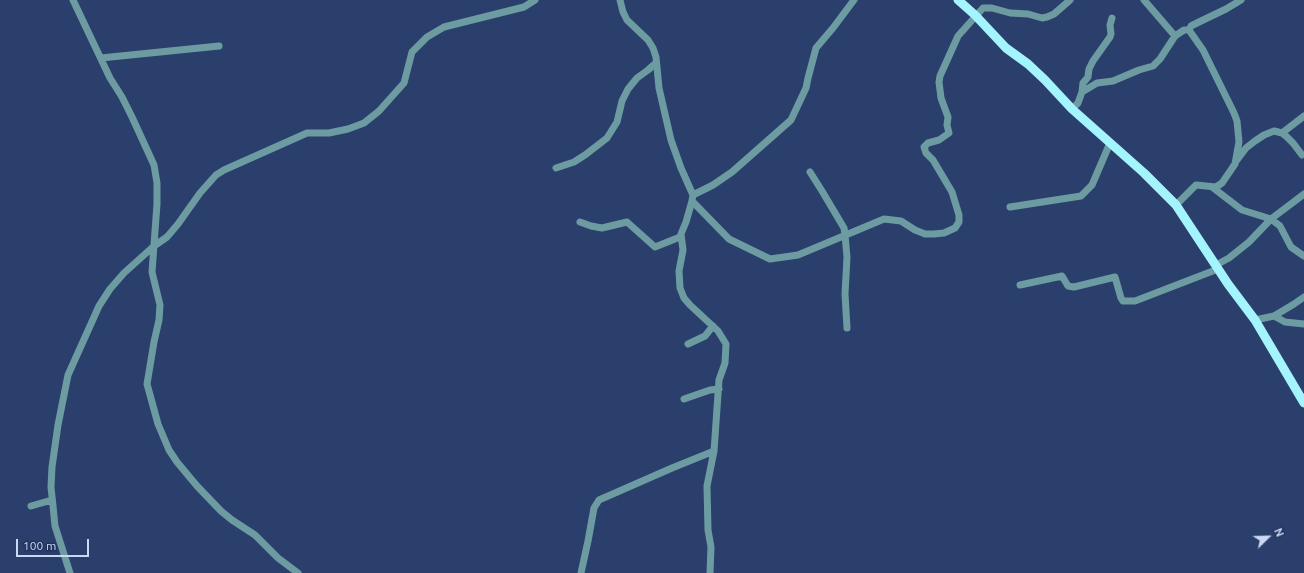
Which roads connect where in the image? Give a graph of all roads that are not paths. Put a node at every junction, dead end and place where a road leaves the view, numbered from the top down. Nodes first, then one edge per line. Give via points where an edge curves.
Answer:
1 (73, 0) edge
2 (535, 0) edge
3 (620, 0) edge
4 (854, 0) edge
5 (958, 0) edge
6 (1070, 0) edge
7 (1144, 0) edge
8 (1241, 0) edge
9 (975, 15) junction
10 (1112, 18) dead end
11 (1189, 30) junction
12 (1175, 36) junction
13 (220, 46) dead end
14 (101, 58) junction
15 (656, 63) junction
16 (1082, 92) junction
17 (1072, 109) junction
18 (1304, 116) edge
19 (1282, 133) junction
20 (1110, 143) junction
21 (1302, 155) dead end
22 (1235, 164) junction
23 (556, 168) dead end
24 (810, 172) dead end
25 (1212, 187) junction
26 (1304, 194) edge
27 (693, 198) junction
28 (1176, 205) junction
29 (1010, 207) dead end
30 (1271, 219) junction
31 (580, 222) dead end
32 (846, 235) junction
33 (680, 236) junction
34 (154, 246) junction
35 (1304, 256) edge
36 (1217, 267) junction
37 (1020, 285) dead end
38 (1304, 296) edge
39 (1274, 316) junction
40 (1255, 320) junction
41 (1304, 324) edge
42 (713, 326) junction
43 (847, 328) dead end
44 (688, 344) dead end
45 (720, 389) junction
46 (684, 399) dead end
47 (1304, 403) edge
48 (714, 451) junction
49 (52, 500) junction
50 (31, 506) dead end
51 (70, 573) edge
52 (298, 573) edge
53 (581, 573) edge
54 (710, 573) edge

1 - 14 street
2 - 34 street via 524,7 444,27 427,37 412,52 404,83 380,111 364,123 342,130 308,133 224,170 200,193 167,237
3 - 15 street via 627,20 651,43
4 - 27 street via 816,48 806,88 791,120 732,172
5 - 9 main road
6 - 9 street via 1047,17 1038,18 992,8 980,10
7 - 12 street
8 - 11 street via 1191,26
9 - 17 main road via 1006,48 1028,64
9 - 32 street via 958,36 940,76 940,89 948,117 949,133 924,147 952,192 959,215 955,228 925,234 901,221 884,219
10 - 16 street via 1110,37 1091,65
11 - 12 street
11 - 22 street via 1203,50 1235,117 1239,142
12 - 16 street via 1153,66 1114,81 1097,83
13 - 14 street
14 - 34 street via 154,166 157,183
15 - 23 street via 628,88 617,122 607,138 574,162
15 - 27 street via 671,140
16 - 17 street via 1078,103
17 - 20 main road
18 - 19 street
19 - 21 street via 1294,143
19 - 22 street via 1274,131 1264,135 1241,153
20 - 28 main road
20 - 29 street via 1092,185 1081,196
22 - 25 street via 1222,183
24 - 32 street
25 - 28 street via 1196,185
25 - 30 street via 1242,210
26 - 30 street
27 - 32 street via 729,239 770,259 798,255
27 - 33 street
28 - 36 main road
30 - 35 street via 1280,226 1291,247
30 - 36 street via 1249,242
31 - 33 street via 602,228 627,222 655,247
32 - 43 street
33 - 42 street via 680,288 690,306
34 - 49 street via 110,289 99,306 68,375 53,460
34 - 52 street via 152,272 160,305 147,384 152,407 169,450 197,486 221,511 255,535 278,558
36 - 37 street via 1135,301 1123,301 1116,277 1074,287 1068,286 1062,276
36 - 40 main road
38 - 39 street
39 - 40 street
39 - 41 street via 1285,322
40 - 47 main road
42 - 44 street via 705,336
42 - 45 street via 722,335 726,344 725,363 719,380
45 - 46 street
45 - 48 street
48 - 53 street via 599,500 594,508
48 - 54 street via 707,486 708,530 712,547
49 - 50 street
49 - 51 street via 55,526

